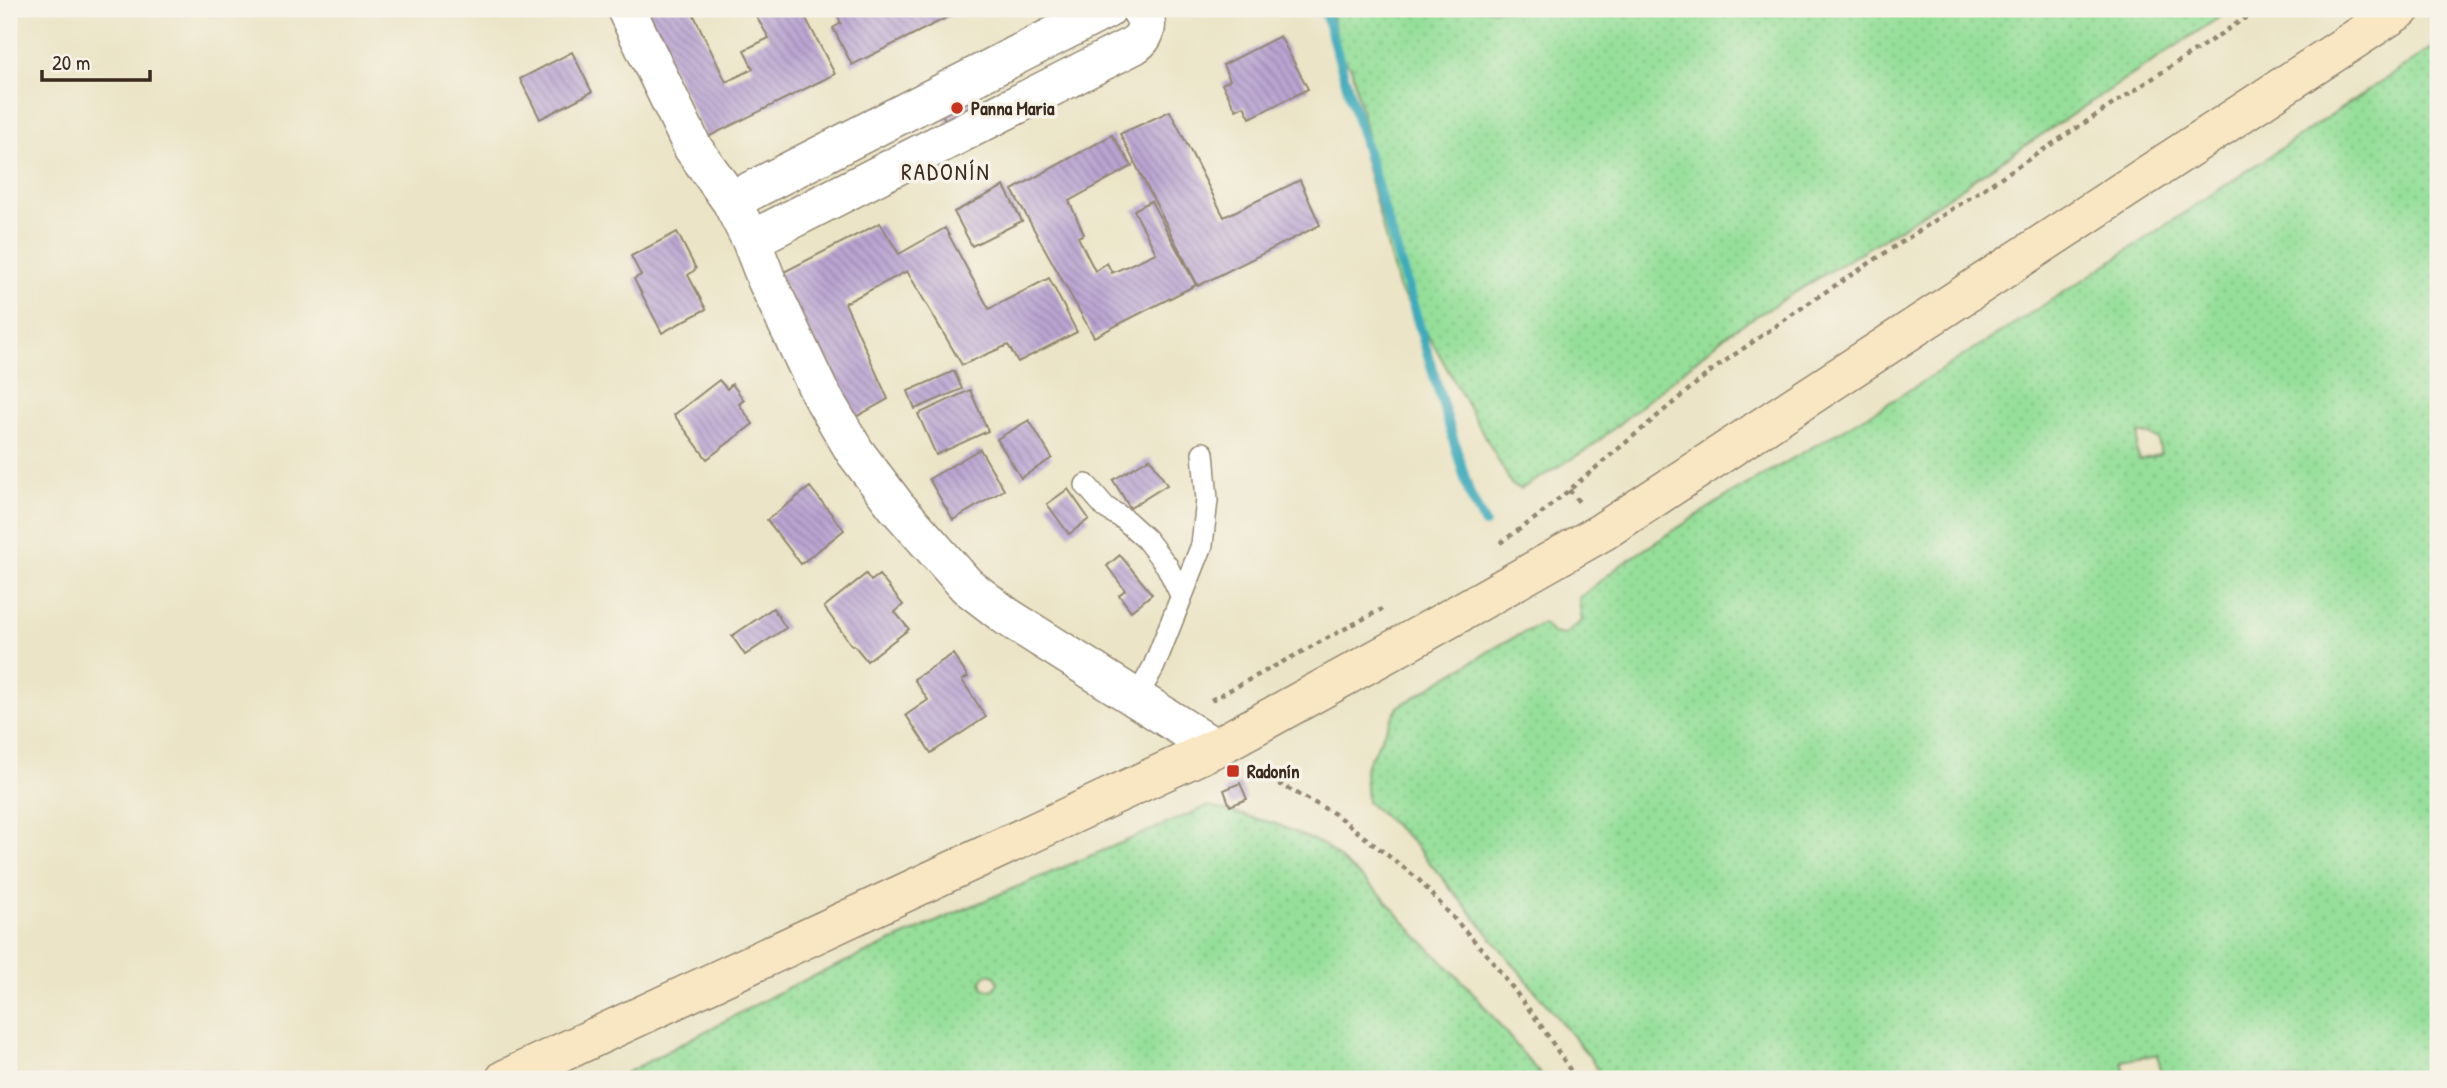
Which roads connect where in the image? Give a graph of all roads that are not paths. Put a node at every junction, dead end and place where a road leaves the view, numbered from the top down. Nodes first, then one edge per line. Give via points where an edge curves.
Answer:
1 (626, 9) edge
2 (1107, 9) edge
3 (1140, 9) edge
4 (2401, 9) edge
5 (731, 201) junction
6 (751, 240) junction
7 (1203, 453) dead end
8 (1086, 485) dead end
9 (1181, 595) junction
10 (1137, 697) junction
11 (1215, 748) junction
12 (505, 1079) edge

1 - 5 street via 693,148
2 - 5 street
3 - 6 street via 1146,28 1133,45
4 - 11 main road via 1602,532
5 - 6 street
6 - 10 street via 819,391 855,452 896,506 967,586 1006,616
7 - 9 lane via 1207,500 1202,545
8 - 9 lane via 1106,508 1146,539
9 - 10 lane
10 - 11 street
11 - 12 main road

